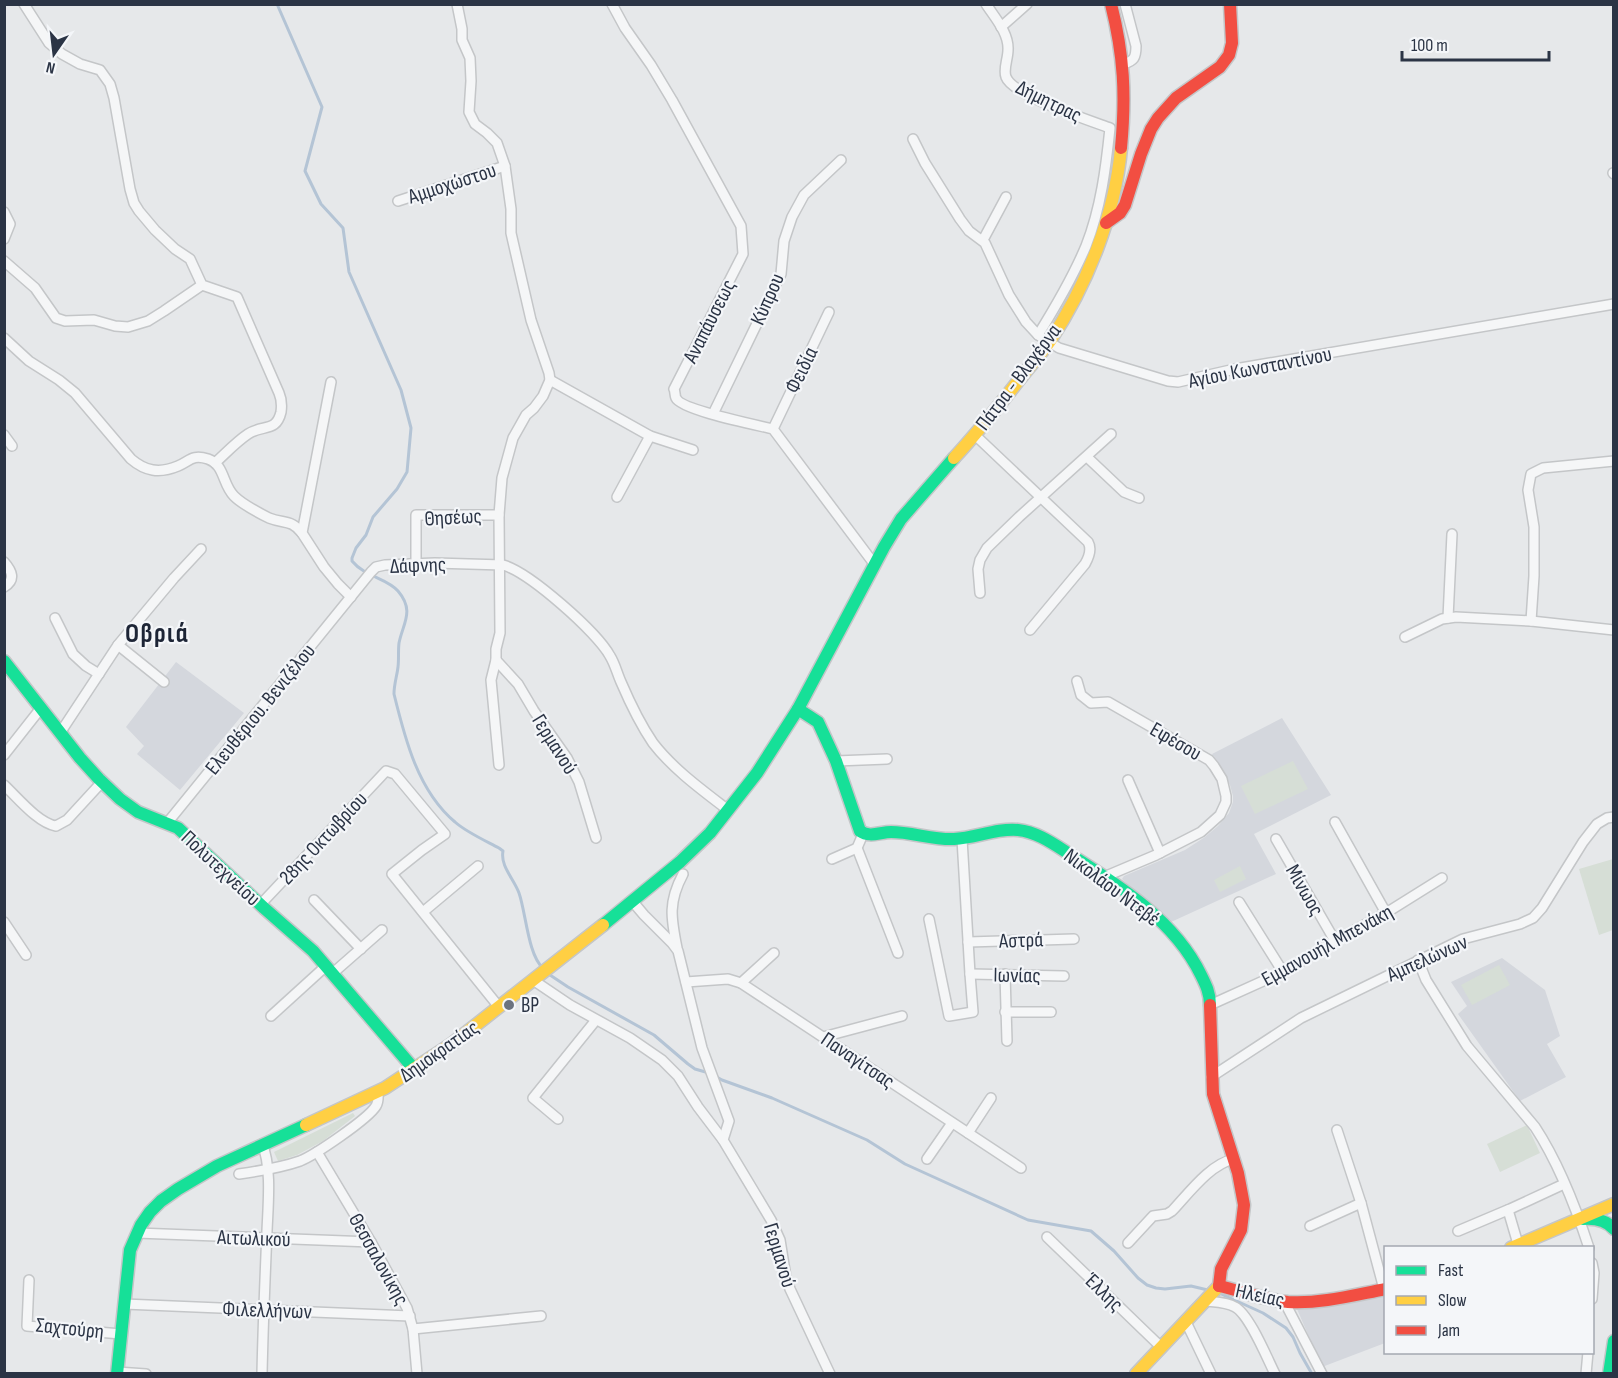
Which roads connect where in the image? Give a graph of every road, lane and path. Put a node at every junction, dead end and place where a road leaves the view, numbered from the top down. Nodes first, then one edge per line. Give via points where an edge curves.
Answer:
1 (24, 4) edge
2 (457, 4) edge
3 (612, 4) edge
4 (986, 4) edge
5 (1027, 4) edge
6 (1111, 4) edge
7 (1125, 4) edge
8 (1230, 4) edge
9 (1001, 27) junction
10 (1123, 64) junction
11 (913, 139) dead end
12 (842, 160) dead end
13 (505, 166) junction
14 (1006, 197) dead end
15 (398, 201) dead end
16 (4, 212) edge
17 (1106, 223) junction
18 (4, 239) edge
19 (983, 240) junction
20 (4, 261) edge
21 (202, 285) junction
22 (1614, 304) edge
23 (830, 312) dead end
24 (4, 338) edge
25 (1043, 338) junction
26 (550, 380) junction
27 (331, 382) dead end
28 (712, 414) junction
29 (773, 429) junction
30 (1111, 434) dead end
31 (4, 435) edge
32 (975, 435) junction
33 (650, 436) junction
34 (12, 446) dead end
35 (693, 450) dead end
36 (1087, 457) junction
37 (215, 462) junction
38 (1614, 462) edge
39 (617, 497) dead end
40 (1041, 498) junction
41 (1139, 498) dead end
42 (499, 515) junction
43 (302, 533) junction
44 (1452, 534) dead end
45 (201, 549) dead end
46 (416, 564) junction
47 (499, 564) junction
48 (7, 566) edge
49 (875, 566) junction
50 (4, 587) edge
51 (980, 593) dead end
52 (351, 597) junction
53 (55, 618) dead end
54 (1448, 618) junction
55 (1531, 621) junction
56 (1030, 630) dead end
57 (1614, 630) edge
58 (1406, 637) dead end
59 (118, 645) junction
60 (496, 660) junction
61 (4, 661) edge
62 (99, 674) junction
63 (1077, 681) dead end
64 (164, 682) dead end
65 (41, 708) junction
66 (798, 709) junction
67 (60, 733) junction
68 (4, 755) edge
69 (887, 759) dead end
70 (836, 761) junction
71 (499, 765) dead end
72 (1128, 780) dead end
73 (101, 783) junction
74 (4, 785) edge
75 (728, 810) junction
76 (1614, 817) edge
77 (168, 822) junction
78 (1335, 822) dead end
79 (863, 834) junction
80 (596, 838) dead end
81 (962, 839) junction
82 (1276, 839) dead end
83 (857, 848) junction
84 (1161, 853) junction
85 (832, 859) dead end
86 (478, 866) dead end
87 (683, 873) dead end
88 (1104, 877) junction
89 (1442, 878) dead end
90 (314, 900) dead end
91 (633, 902) junction
92 (1239, 902) dead end
93 (260, 905) junction
94 (423, 912) junction
95 (1386, 913) junction
96 (929, 919) dead end
97 (4, 922) edge
98 (382, 930) dead end
99 (1074, 939) dead end
100 (1335, 941) junction
101 (968, 942) junction
102 (361, 949) junction
103 (678, 951) junction
104 (774, 953) dead end
105 (898, 953) dead end
106 (26, 954) dead end
107 (1418, 960) junction
108 (329, 969) junction
109 (1284, 972) junction
110 (970, 974) junction
111 (1005, 974) junction
112 (1064, 976) dead end
113 (536, 977) junction
114 (686, 982) junction
115 (741, 984) junction
116 (1210, 1005) junction
117 (499, 1007) junction
118 (1005, 1012) junction
119 (1051, 1012) dead end
120 (271, 1016) dead end
121 (902, 1016) dead end
122 (596, 1020) junction
123 (823, 1037) junction
124 (1006, 1041) dead end
125 (414, 1069) junction
126 (1211, 1077) junction
127 (378, 1092) junction
128 (991, 1098) dead end
129 (558, 1119) dead end
130 (952, 1123) junction
131 (1336, 1130) dead end
132 (968, 1133) junction
133 (723, 1140) junction
134 (262, 1144) junction
135 (317, 1152) junction
136 (927, 1159) dead end
137 (1234, 1159) junction
138 (1022, 1168) dead end
139 (268, 1169) junction
140 (239, 1174) dead end
141 (1564, 1184) junction
142 (1361, 1203) junction
143 (1614, 1204) edge
144 (1508, 1210) junction
145 (1579, 1219) junction
146 (1310, 1226) dead end
147 (1614, 1229) edge
148 (1458, 1231) dead end
149 (137, 1233) junction
150 (1047, 1237) dead end
151 (267, 1239) junction
152 (371, 1242) junction
153 (1128, 1243) dead end
154 (1515, 1246) edge
155 (1588, 1246) edge
156 (29, 1280) dead end
157 (1384, 1285) edge
158 (1384, 1289) edge
159 (1214, 1293) junction
160 (1284, 1301) junction
161 (124, 1304) junction
162 (264, 1310) junction
163 (410, 1316) junction
164 (540, 1316) dead end
165 (1186, 1322) junction
166 (413, 1329) junction
167 (121, 1334) junction
168 (1614, 1341) edge
169 (1161, 1347) junction
170 (1588, 1354) edge
171 (117, 1373) edge
172 (1137, 1373) edge
173 (146, 1374) edge
174 (262, 1374) edge
175 (417, 1374) edge
176 (830, 1374) edge
177 (1211, 1374) edge
178 (1275, 1374) edge
179 (1322, 1374) edge
180 (1586, 1374) edge
181 (1609, 1374) edge

1 - 21 street via 49,42 80,64 100,70 110,84 134,203 155,230 190,260
2 - 13 street via 462,40 470,58 471,118 494,139
3 - 28 street, Αναπάυσεως via 672,100 741,226 743,254 675,389 675,398 681,403
4 - 9 street
5 - 9 street
6 - 10 main road, Πάτρα - Βλαχέρνα
7 - 10 street via 1136,53 1131,62
8 - 17 main road via 1229,56 1215,71 1178,96 1153,126 1125,205
9 - 25 street, Δήμητρας via 1007,38 1008,82 1031,96 1110,128 1105,172 1087,244
10 - 17 main road, Πάτρα - Βλαχέρνα via 1123,138
11 - 19 street, Αγίου Κωνσταντίνου via 960,219
12 - 28 street, Κύπρου via 804,195 792,217 784,240 781,274
13 - 15 street, Αμμοχώστου
13 - 26 street via 511,233
14 - 19 street
16 - 18 street via 10,224
17 - 25 main road, Πάτρα - Βλαχέρνα via 1078,292
19 - 25 street, Αγίου Κωνσταντίνου via 1009,295 1026,322
20 - 21 street via 32,285 56,318 65,321 128,327 148,321
21 - 37 street via 237,297 282,400 273,427 249,433
22 - 25 street, Αγίου Κωνσταντίνου via 1178,382 1059,348
23 - 29 street, Φειδία
24 - 37 street via 75,393 141,467 162,470 193,458
25 - 32 main road, Πάτρα - Βλαχέρνα via 1018,382
26 - 33 street
26 - 42 street via 513,438 502,478
27 - 43 street
28 - 29 street, Αναπάυσεως
29 - 49 street
30 - 36 street
31 - 34 street
32 - 40 street
32 - 49 main road, Πάτρα - Βλαχέρνα via 901,519
33 - 35 street
33 - 39 street
36 - 40 street
36 - 41 street via 1124,492
37 - 43 street via 238,500 268,517 296,525
38 - 55 street via 1544,468 1531,474
40 - 51 street via 987,548 978,569
40 - 56 street via 1088,542 1090,551 1084,564
42 - 46 street, Θησέως via 416,515
42 - 47 street
43 - 52 street via 324,567
44 - 54 street
45 - 59 street
46 - 47 street, Δάφνης
46 - 52 street, Δάφνης via 376,567
47 - 60 street via 500,633
47 - 75 street via 512,568 547,592 596,639 609,654 654,744
48 - 50 street via 12,579
49 - 66 main road, Πάτρα - Βλαχέρνα
52 - 77 street, Ελευθέριου. Βενιζέλου
53 - 62 street via 73,654
54 - 55 street
54 - 58 street
55 - 57 street
59 - 62 street
59 - 64 street
60 - 71 street via 491,680
60 - 80 street, Γερμανού via 518,684 567,758 579,782
61 - 65 main road, Πολυτεχνείου
62 - 67 street
63 - 84 street, Εφέσου via 1081,695 1091,703 1108,702 1200,754 1222,779 1226,802 1220,815 1202,832
65 - 67 main road, Πολυτεχνείου
65 - 68 street
66 - 70 main road via 818,722
66 - 75 main road, Δημοκρατίας
67 - 73 main road, Πολυτεχνείου
69 - 70 street
70 - 79 main road
72 - 84 street
73 - 74 street via 67,820 56,826 41,820
73 - 77 main road, Πολυτεχνείου via 140,813
75 - 91 main road, Δημοκρατίας via 698,845
76 - 107 street, Αμπελώνων via 1597,824 1533,918 1463,939
77 - 93 main road, Πολυτεχνείου
78 - 95 street
79 - 81 main road, Νικολάου Ντεβέ via 894,832
79 - 83 street
81 - 88 main road, Νικολάου Ντεβέ via 1005,830 1025,831
81 - 101 street
82 - 100 street, Μίνωος
83 - 85 street
83 - 105 street
84 - 88 street, Εφέσου
86 - 94 street
87 - 103 street via 675,889 672,918
88 - 116 main road, Νικολάου Ντεβέ via 1135,898 1176,937 1198,970
89 - 95 street, Εμμανουήλ Μπενάκη
90 - 102 street
91 - 103 street
91 - 113 main road, Δημοκρατίας
92 - 109 street
93 - 94 street, 28ης Οκτωβρίου via 386,771 395,774 445,834 392,874
93 - 108 main road, Πολυτεχνείου
94 - 117 street
95 - 100 street, Εμμανουήλ Μπενάκη
96 - 110 street via 949,1016 974,1012
97 - 106 street
98 - 102 street
99 - 101 street, Αστρά
100 - 109 street, Εμμανουήλ Μπενάκη
101 - 110 street
102 - 108 street
103 - 114 street
104 - 115 street
107 - 126 street, Αμπελώνων via 1301,1018
107 - 141 street via 1467,1046 1535,1127
108 - 120 street
108 - 125 main road, Πολυτεχνείου
109 - 116 street, Εμμανουήλ Μπενάκη
110 - 111 street, Ιωνίας
111 - 112 street, Ιωνίας
111 - 118 street
113 - 117 main road, Δημοκρατίας
113 - 122 street, Γερμανού via 558,997
114 - 115 street, Παναγίτσας via 728,980
114 - 133 street via 708,1068 729,1121
115 - 123 street, Παναγίτσας
116 - 126 main road, Νικολάου Ντεβέ
117 - 125 main road, Δημοκρατίας
118 - 119 street
118 - 124 street
121 - 123 street
122 - 129 street via 533,1098
122 - 133 street, Γερμανού via 666,1064
123 - 130 street, Παναγίτσας
125 - 127 main road, Δημοκρατίας
126 - 137 main road, Νικολάου Ντεβέ via 1217,1110
127 - 134 main road, Δημοκρατίας
127 - 135 street via 374,1108
128 - 132 street
130 - 132 street, Παναγίτσας
130 - 136 street
131 - 142 street
132 - 138 street, Παναγίτσας
133 - 176 street, Γερμανού via 775,1228 790,1289
134 - 139 street
134 - 149 main road, Δημοκρατίας via 178,1189 150,1212
135 - 139 street
135 - 152 street, Θεσσαλονίκης
137 - 153 street via 1214,1167 1172,1211 1153,1216
137 - 159 main road, Νικολάου Ντεβέ via 1243,1218
139 - 140 street
139 - 151 street
141 - 144 street
141 - 145 street
142 - 146 street
142 - 157 street
143 - 145 main road
144 - 148 street
144 - 154 street
145 - 147 main road via 1596,1218
145 - 154 main road
145 - 155 street
149 - 151 street, Αιτωλικού
149 - 161 main road, Δημοκρατίας via 130,1250
150 - 169 street, Έλλης
151 - 152 street, Αιτωλικού
151 - 162 street
152 - 163 street, Θεσσαλονίκης
156 - 167 street, Σαχτούρη via 27,1326
158 - 160 main road, Ηλείας via 1310,1301
159 - 160 main road, Ηλείας
159 - 165 main road, Ηλείας
159 - 178 street via 1242,1311
160 - 179 street
161 - 162 street, Φιλελλήνων
161 - 167 main road, Δημοκρατίας
162 - 163 street, Φιλελλήνων
162 - 174 street
163 - 166 street, Θεσσαλονίκης
164 - 166 street
165 - 169 main road, Ηλείας
165 - 177 street
166 - 175 street, Θεσσαλονίκης
167 - 171 main road, Δημοκρατίας
168 - 181 main road
169 - 172 main road, Ηλείας
170 - 180 street
171 - 173 street

